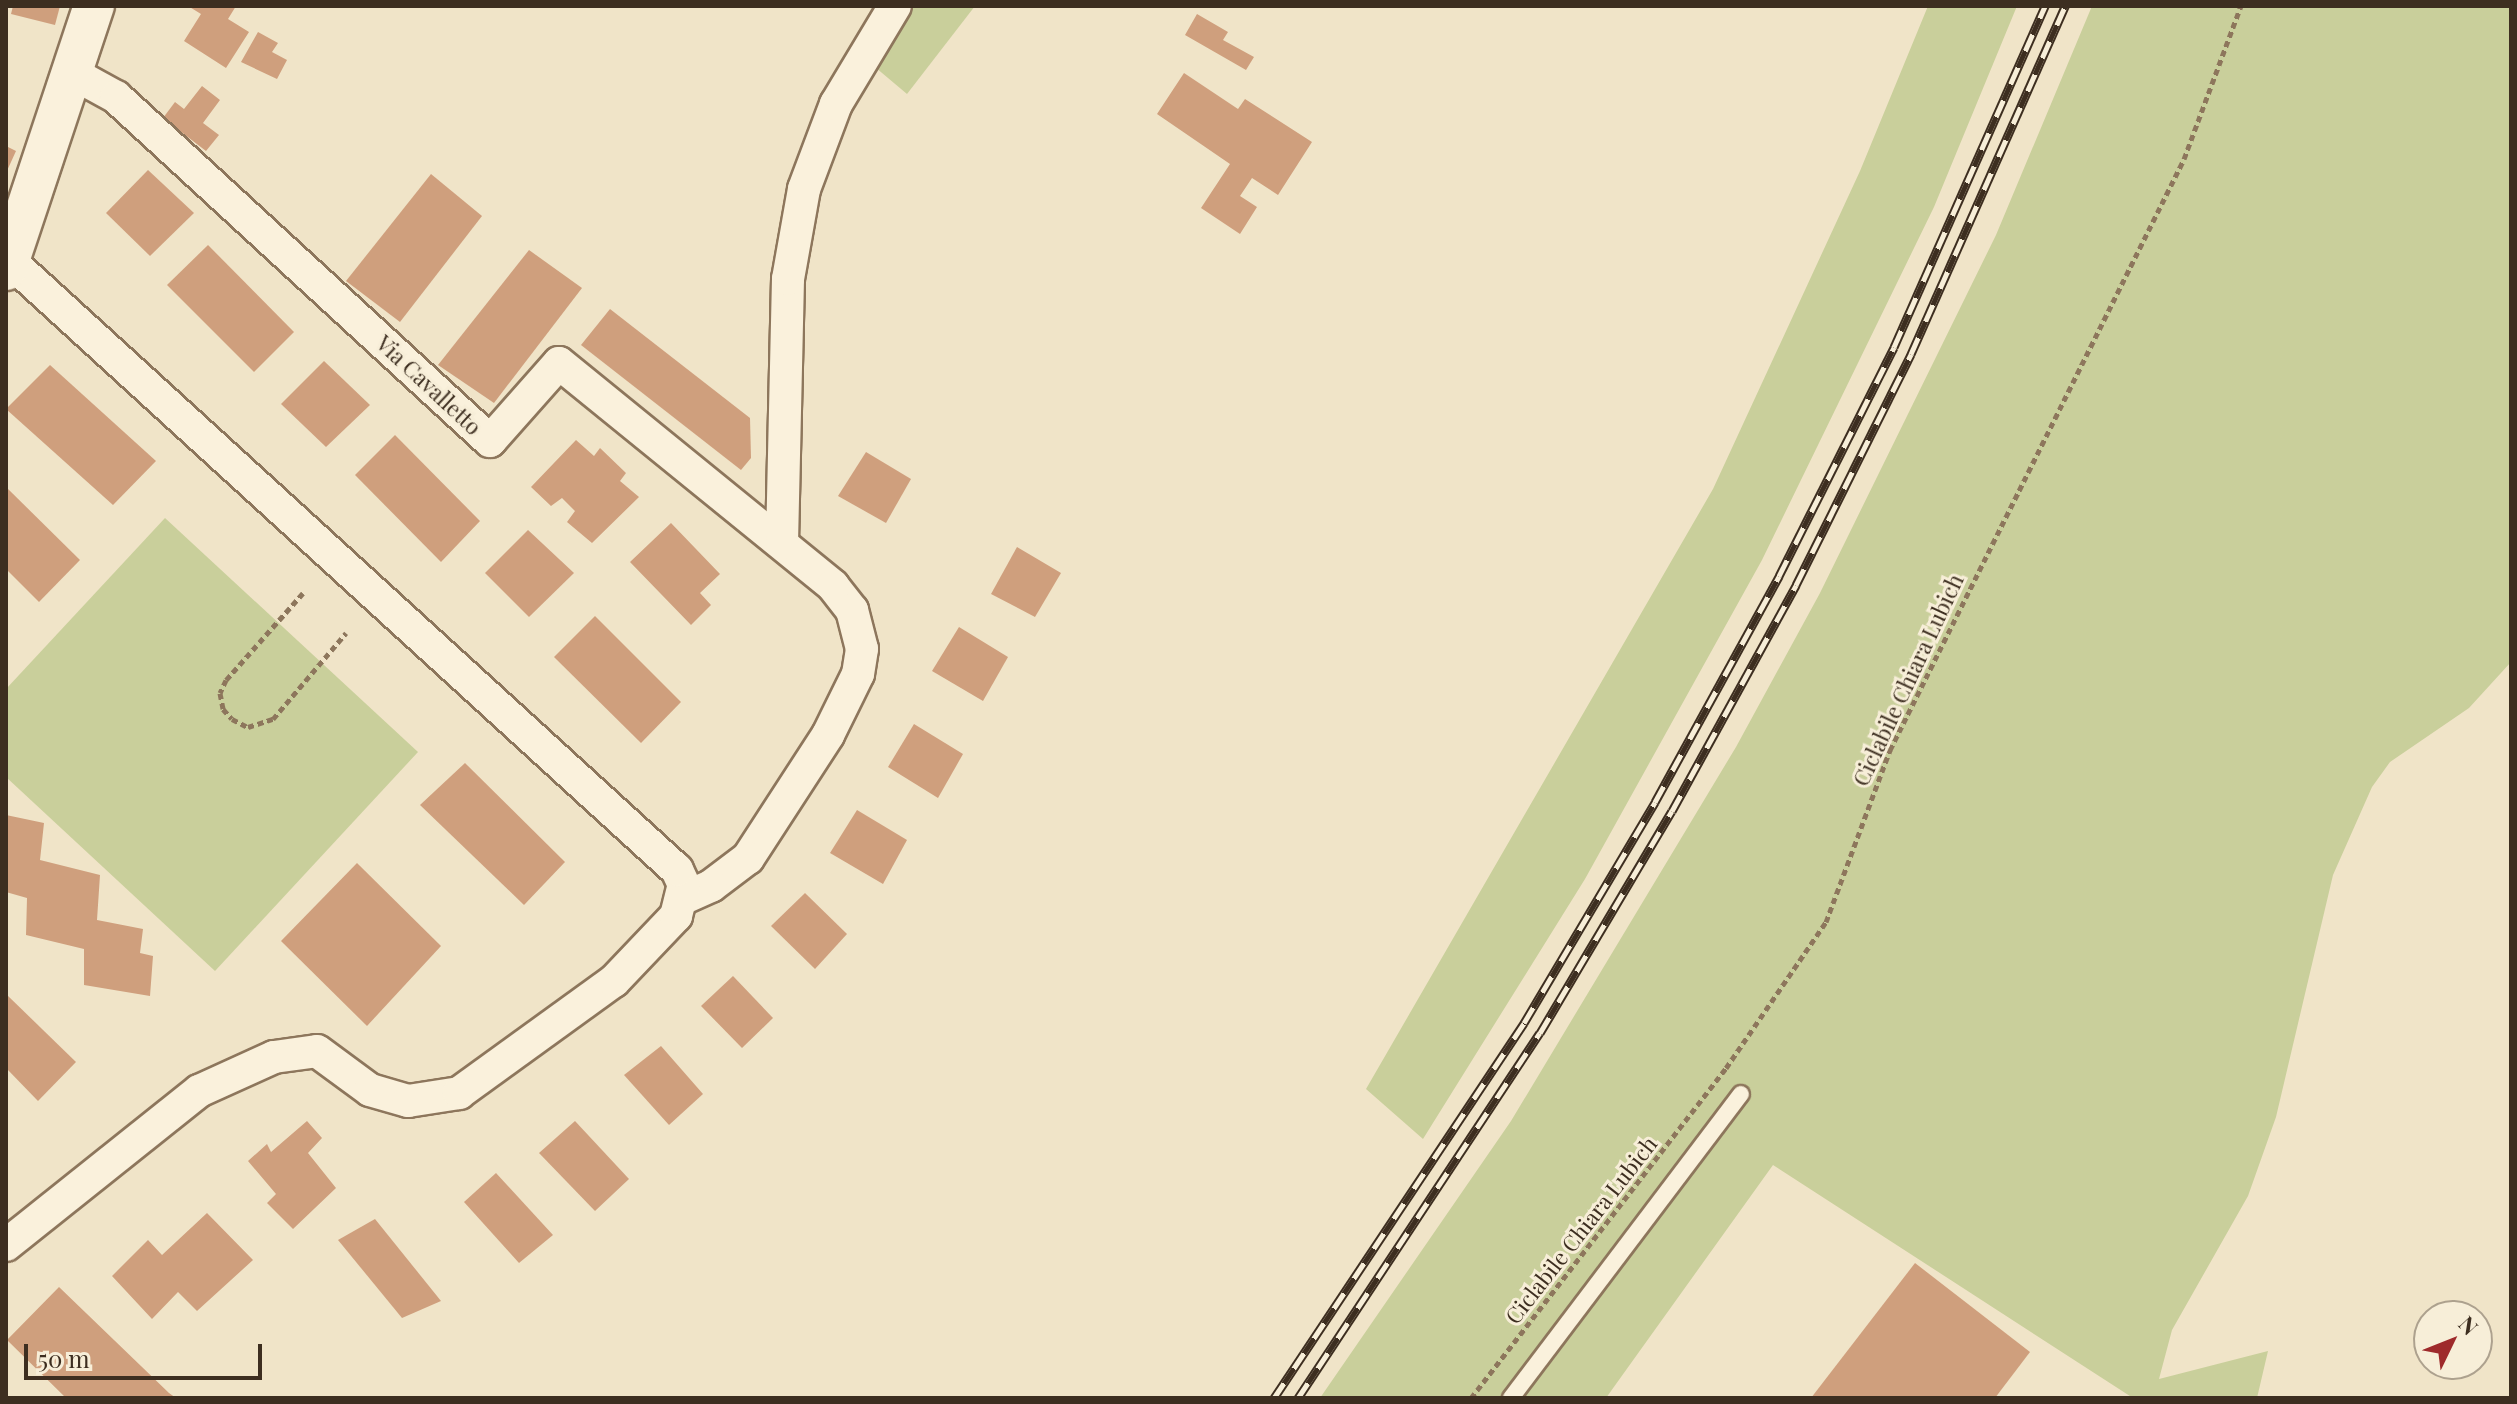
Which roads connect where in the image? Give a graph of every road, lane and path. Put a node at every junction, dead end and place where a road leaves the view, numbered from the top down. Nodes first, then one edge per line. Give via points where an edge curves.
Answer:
1 (94, 6) edge
2 (895, 6) edge
3 (2241, 6) edge
4 (74, 74) junction
5 (9, 266) edge
6 (782, 543) junction
7 (303, 593) dead end
8 (346, 633) dead end
9 (684, 898) junction
10 (1741, 1094) dead end
11 (6, 1245) edge
12 (1471, 1398) edge
13 (1511, 1398) edge

1 - 4 street
2 - 6 street via 836,104 804,189 788,279
3 - 12 path, Ciclabile Chiara Lubich via 2184,159 1890,750 1826,922 1726,1068
4 - 5 street
4 - 6 street, Via Cavalletto via 116,97 490,441 559,363
5 - 9 street via 677,870
6 - 9 street, Via Cavalletto via 833,586 852,610 862,649 858,674 828,735 748,858 711,886
7 - 8 path via 226,680 220,693 232,719 248,727 273,719
9 - 11 street via 676,916 614,981 459,1093 408,1101 370,1090 317,1051 274,1057 199,1091
10 - 13 lane

